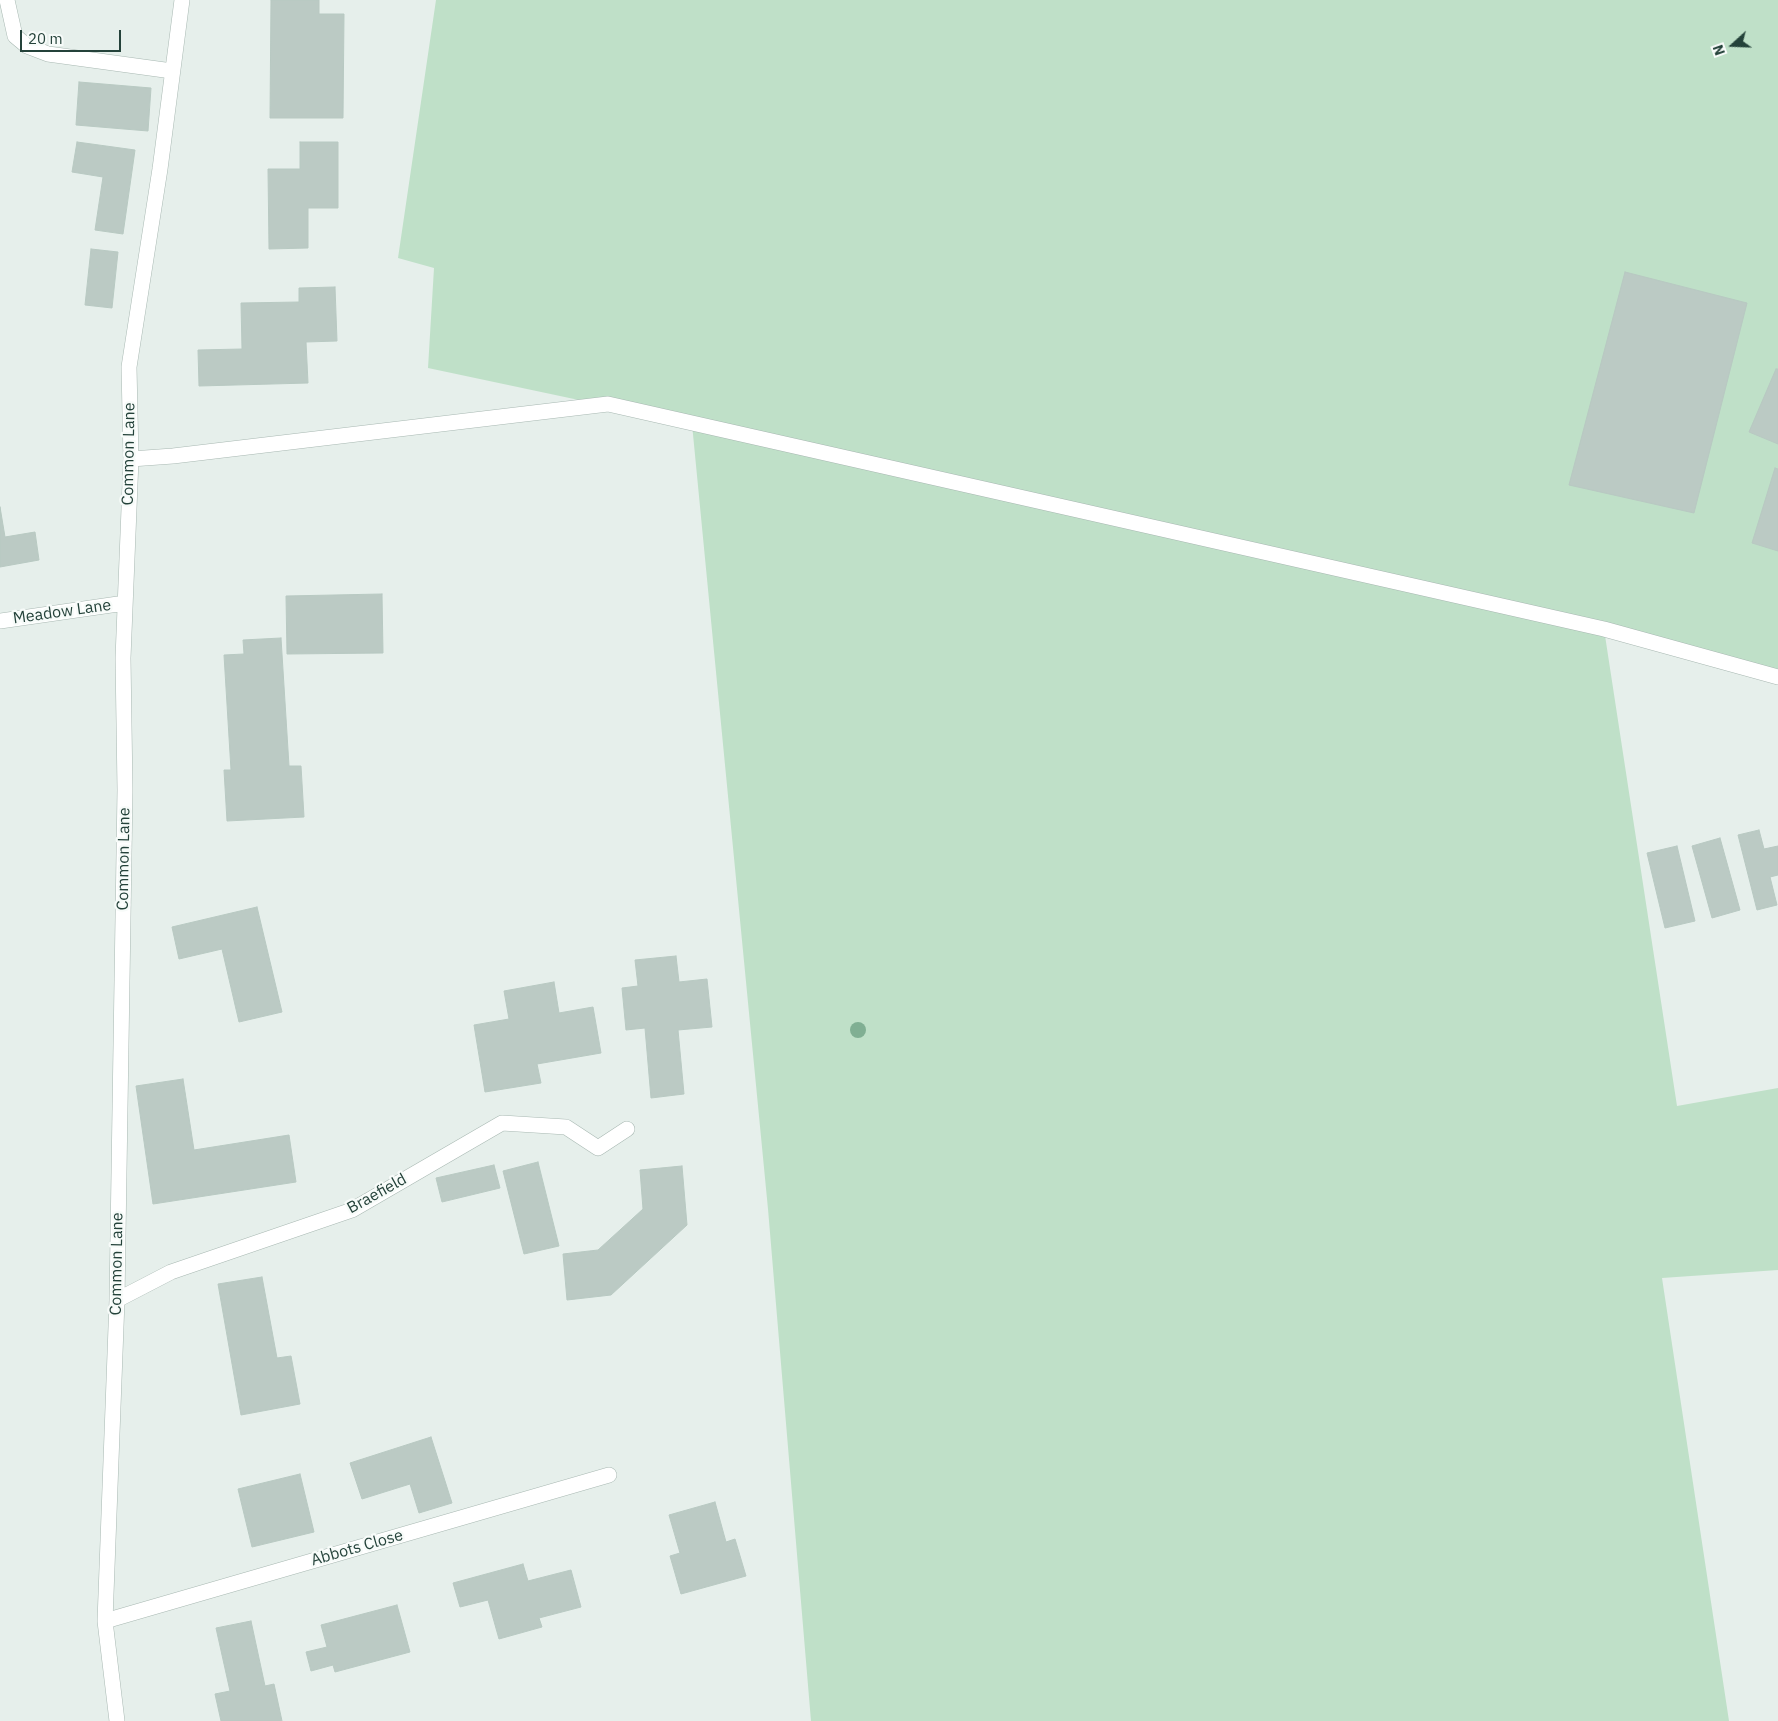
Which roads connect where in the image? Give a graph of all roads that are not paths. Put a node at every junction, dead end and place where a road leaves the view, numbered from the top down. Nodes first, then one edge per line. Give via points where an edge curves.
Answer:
1 (7, 0) edge
2 (182, 0) edge
3 (172, 71) junction
4 (131, 459) junction
5 (125, 603) junction
6 (0, 621) edge
7 (1778, 676) edge
8 (627, 1129) dead end
9 (117, 1300) junction
10 (609, 1475) dead end
11 (105, 1621) junction
12 (116, 1721) edge

1 - 3 street via 15,36 27,46 48,54
2 - 3 street, Common Lane
3 - 4 street, Common Lane via 129,367
4 - 5 street, Common Lane
4 - 7 street via 608,404 1594,626
5 - 6 street, Meadow Lane
5 - 9 street, Common Lane
8 - 9 street, Braefield via 598,1148 566,1127 502,1123 352,1210 171,1272
9 - 11 street, Common Lane
10 - 11 street, Abbots Close
11 - 12 street, Common Lane

